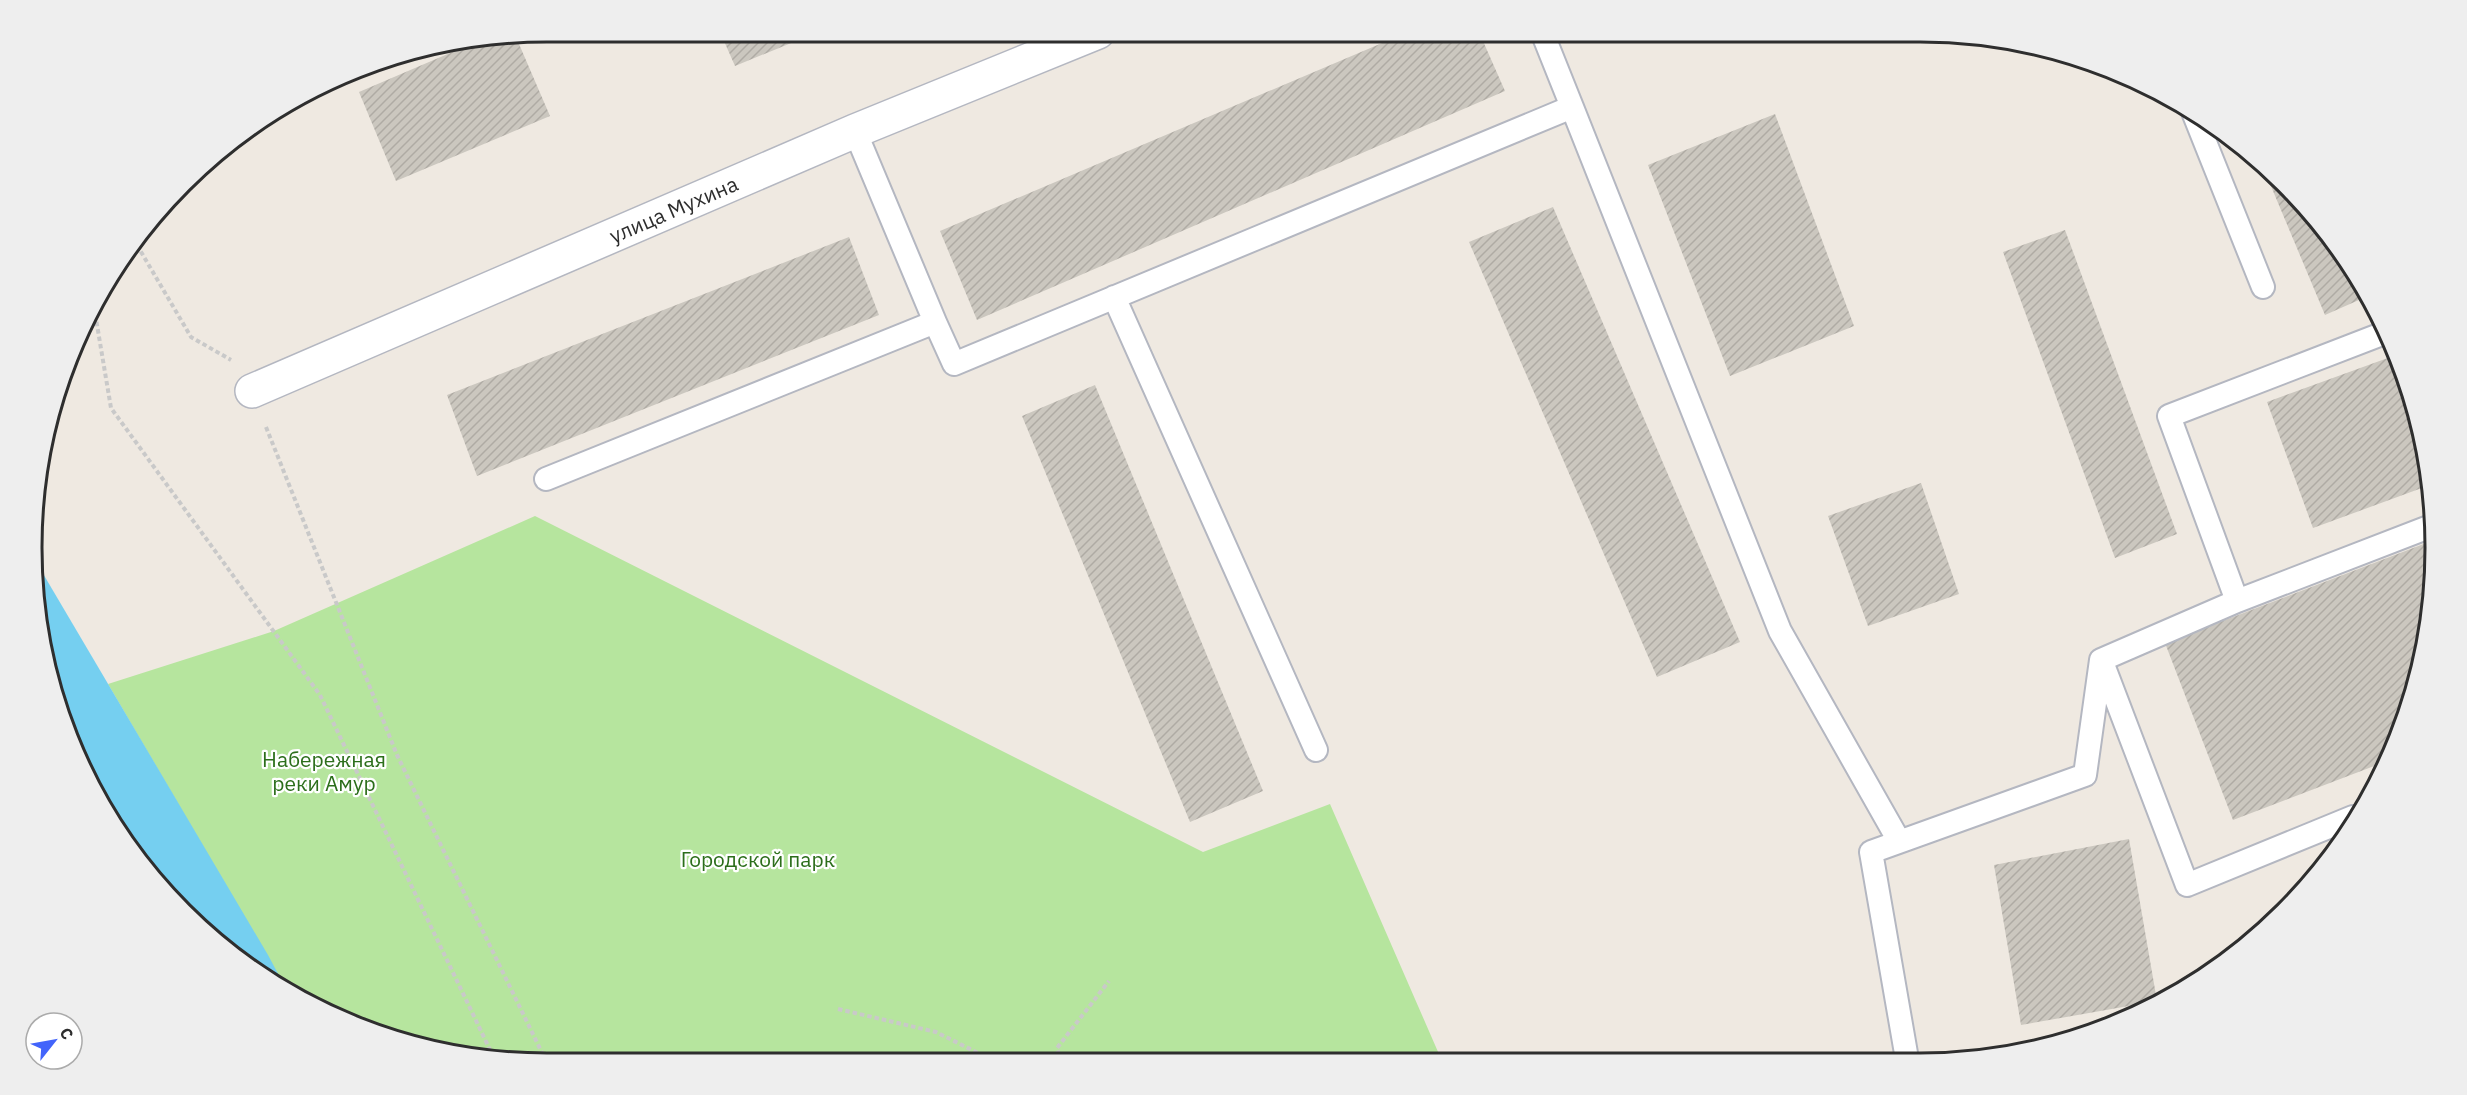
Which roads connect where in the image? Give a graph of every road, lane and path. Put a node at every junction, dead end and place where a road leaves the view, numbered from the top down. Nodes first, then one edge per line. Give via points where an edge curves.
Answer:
1 (1073, 42) edge
2 (1546, 42) edge
3 (1572, 107) junction
4 (2199, 126) edge
5 (855, 131) junction
6 (139, 249) edge
7 (2263, 287) dead end
8 (1114, 297) junction
9 (96, 320) edge
10 (935, 322) junction
11 (2378, 335) edge
12 (252, 392) junction
13 (546, 479) dead end
14 (2424, 529) edge
15 (2237, 601) junction
16 (2102, 660) junction
17 (1316, 750) dead end
18 (2345, 820) edge
19 (1899, 841) junction
20 (1109, 981) dead end
21 (838, 1009) dead end
22 (490, 1050) edge
23 (542, 1053) edge
24 (978, 1053) edge
25 (1058, 1053) edge
26 (1906, 1053) edge

1 - 5 street, улица Мухина
2 - 3 lane
3 - 8 lane
3 - 19 lane via 1780,632
4 - 7 lane
5 - 10 lane
5 - 12 street, улица Мухина
6 - 12 path via 191,337 234,362
8 - 10 lane via 954,364
8 - 17 lane
9 - 22 path via 111,408 320,695
10 - 13 lane
11 - 15 lane via 2169,416
12 - 23 path via 397,755
14 - 15 lane
15 - 16 lane
16 - 18 lane via 2187,885
16 - 19 lane via 2085,775
19 - 26 lane via 1871,852
20 - 25 path via 1057,1048
21 - 24 path via 936,1032

